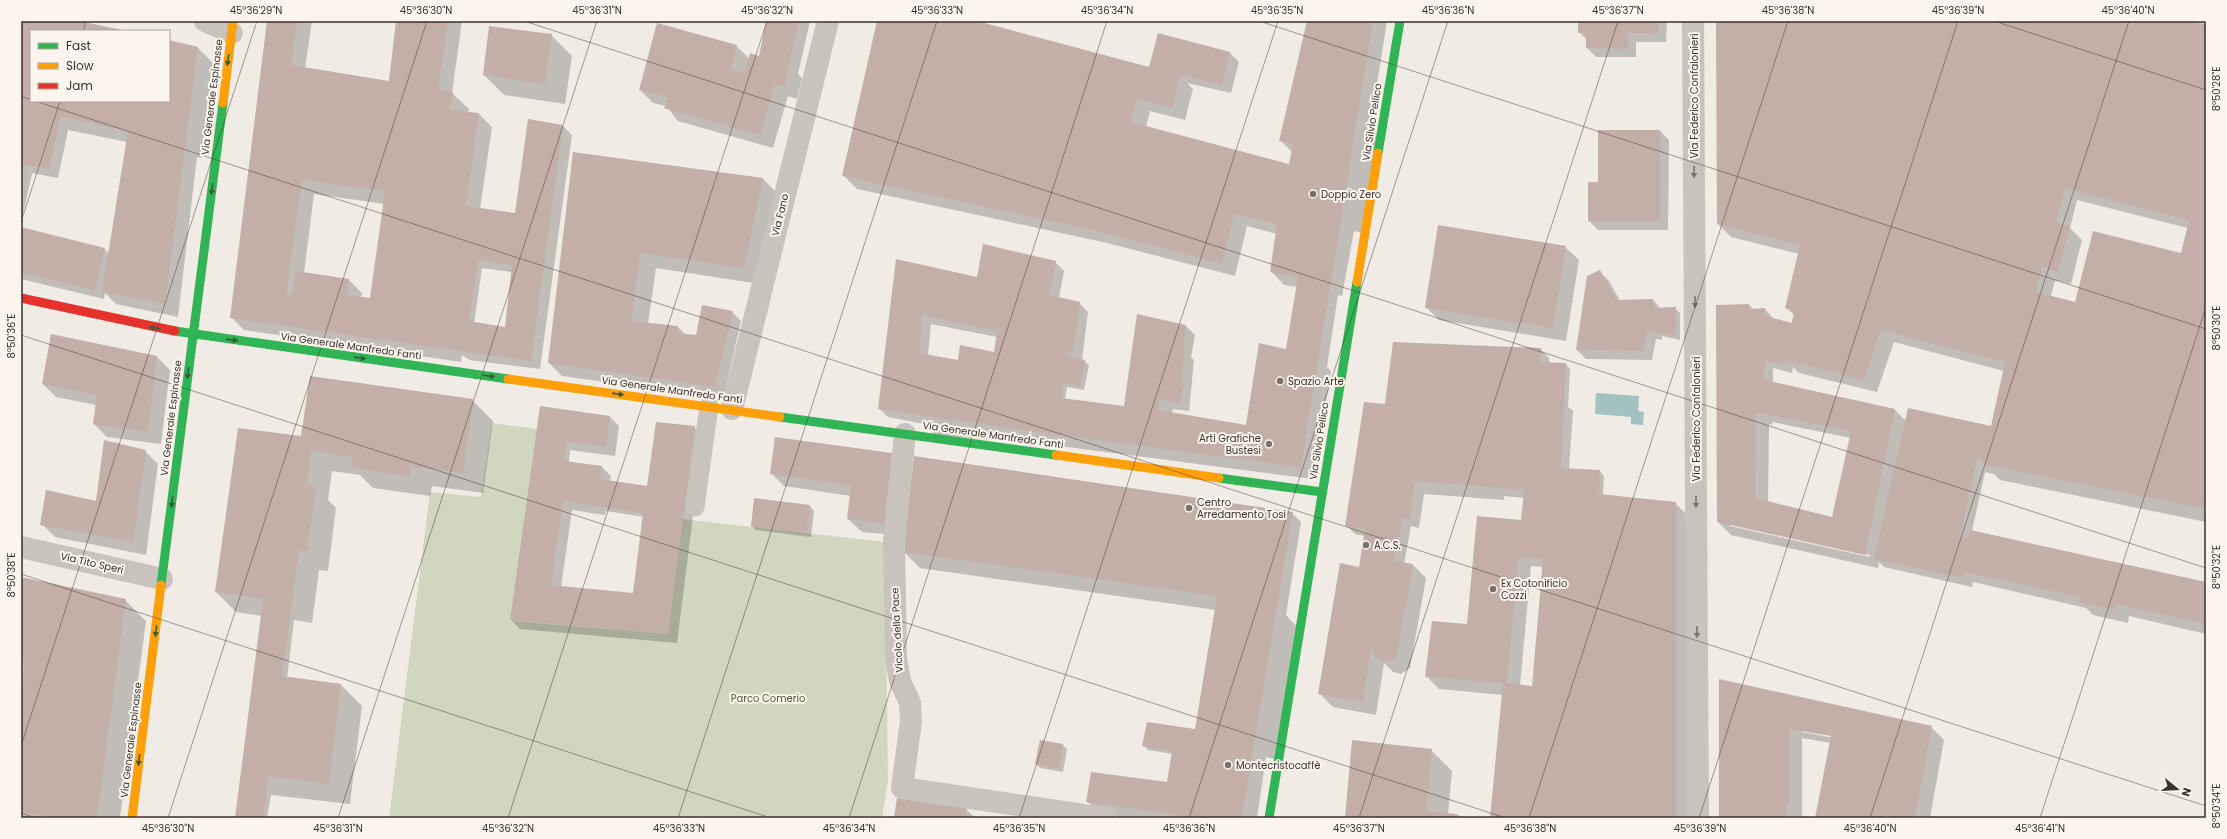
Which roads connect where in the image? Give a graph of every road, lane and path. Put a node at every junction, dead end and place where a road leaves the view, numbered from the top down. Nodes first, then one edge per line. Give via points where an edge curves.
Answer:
1 (205, 21) edge
2 (828, 21) edge
3 (1400, 21) edge
4 (1693, 21) edge
5 (232, 27) edge
6 (21, 298) edge
7 (193, 335) junction
8 (709, 406) junction
9 (732, 409) junction
10 (905, 434) junction
11 (1322, 492) junction
12 (695, 507) dead end
13 (21, 548) edge
14 (162, 579) junction
15 (132, 818) edge
16 (1104, 818) edge
17 (1270, 818) edge
18 (1698, 818) edge

1 - 5 street
2 - 9 street, Via Fano
3 - 11 street, Via Silvio Pellico
4 -> 18 street, Via Federico Confalonieri
5 -> 7 street, Via Generale Espinasse
7 -> 6 street, Via Generale Manfredo Fanti
7 -> 8 street, Via Generale Manfredo Fanti
7 -> 14 street, Via Generale Espinasse
8 - 9 street, Via Generale Manfredo Fanti
8 - 12 lane
9 - 10 street, Via Generale Manfredo Fanti
10 - 11 street, Via Generale Manfredo Fanti
10 - 16 street, Vicolo della Pace via 894,542 896,658 900,681 910,703 911,721 902,788
11 - 17 street, Via Silvio Pellico
13 - 14 street, Via Tito Speri
14 -> 15 street, Via Generale Espinasse

